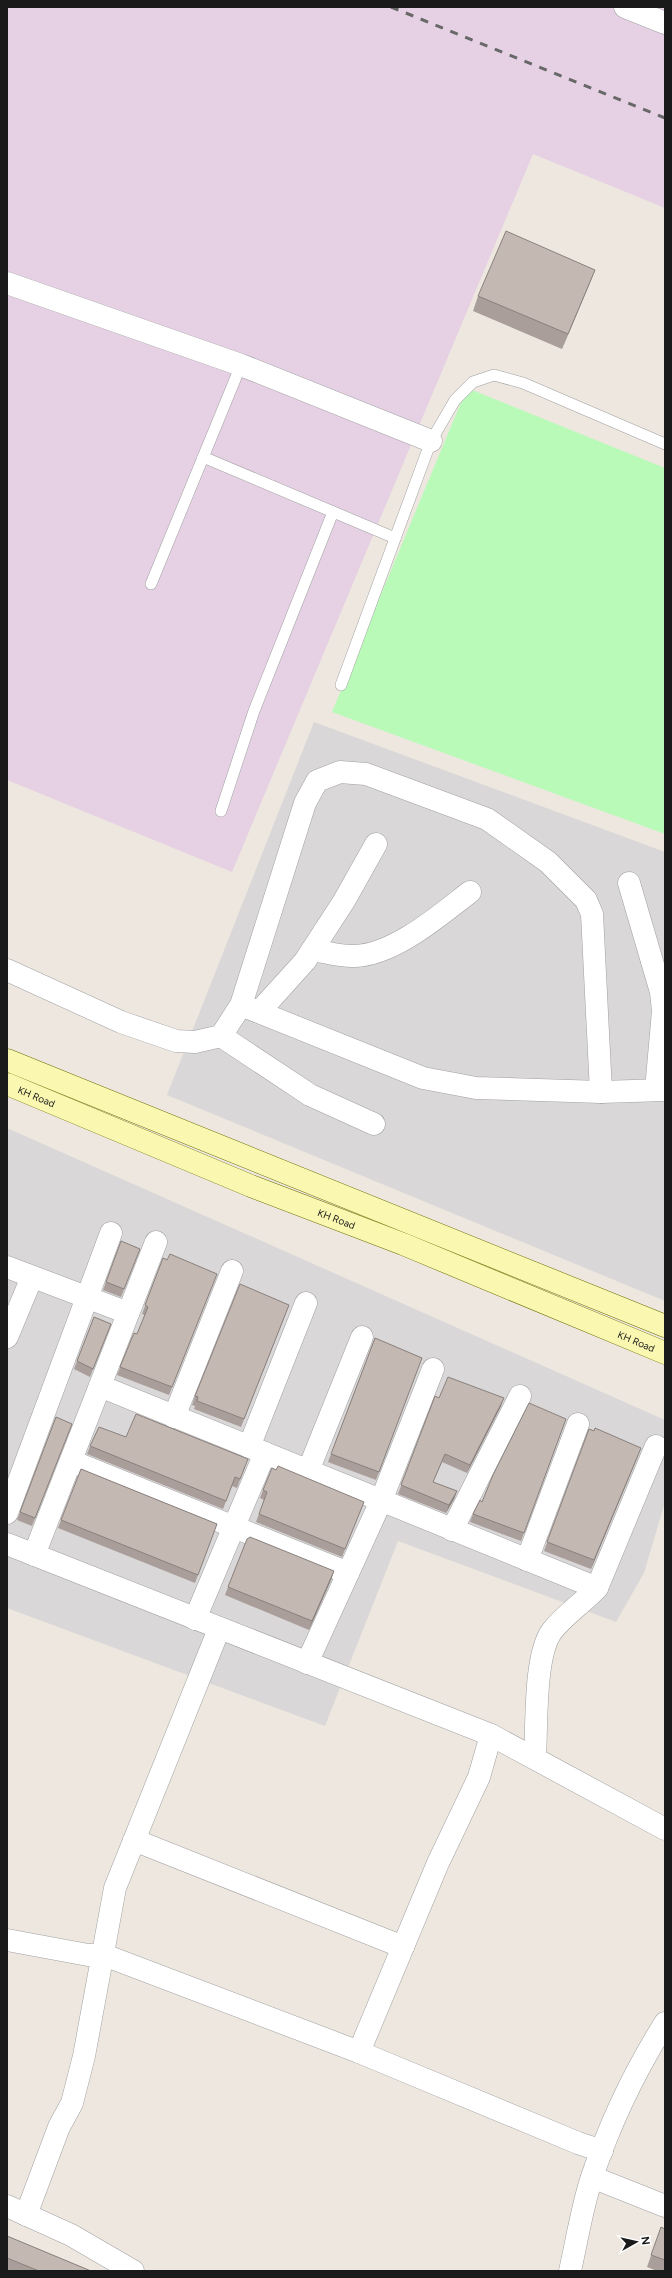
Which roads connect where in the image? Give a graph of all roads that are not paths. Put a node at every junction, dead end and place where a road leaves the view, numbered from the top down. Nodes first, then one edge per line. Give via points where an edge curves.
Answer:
1 (625, 7) edge
2 (665, 23) edge
3 (7, 283) edge
4 (242, 365) junction
5 (431, 441) junction
6 (665, 444) edge
7 (203, 458) junction
8 (333, 512) junction
9 (395, 538) junction
10 (151, 584) dead end
11 (341, 685) dead end
12 (221, 811) dead end
13 (376, 844) dead end
14 (629, 883) dead end
15 (470, 892) dead end
16 (312, 950) junction
17 (7, 970) edge
18 (250, 1008) junction
19 (221, 1036) junction
20 (7, 1060) edge
21 (7, 1084) edge
22 (660, 1090) edge
23 (601, 1092) junction
24 (374, 1124) dead end
25 (111, 1233) dead end
26 (156, 1242) dead end
27 (7, 1267) edge
28 (232, 1271) dead end
29 (32, 1277) junction
30 (88, 1298) junction
31 (306, 1303) dead end
32 (128, 1313) junction
33 (665, 1326) edge
34 (7, 1337) edge
35 (362, 1337) dead end
36 (665, 1353) edge
37 (433, 1369) dead end
38 (100, 1386) junction
39 (520, 1396) dead end
40 (174, 1416) junction
41 (578, 1424) dead end
42 (656, 1446) dead end
43 (257, 1450) junction
44 (71, 1461) junction
45 (308, 1471) junction
46 (381, 1501) junction
47 (7, 1513) edge
48 (234, 1526) junction
49 (452, 1530) junction
50 (7, 1544) edge
51 (34, 1555) junction
52 (527, 1560) junction
53 (348, 1573) junction
54 (596, 1588) junction
55 (194, 1619) junction
56 (219, 1629) junction
57 (306, 1663) junction
58 (491, 1735) junction
59 (535, 1757) junction
60 (665, 1829) edge
61 (134, 1840) junction
62 (7, 1940) edge
63 (403, 1947) junction
64 (104, 1955) junction
65 (665, 2023) edge
66 (359, 2052) junction
67 (602, 2151) junction
68 (592, 2177) junction
69 (7, 2206) edge
70 (665, 2206) edge
71 (26, 2215) junction
72 (133, 2271) edge
73 (570, 2271) edge

1 - 2 street
3 - 4 street
4 - 5 street
4 - 7 lane
5 - 6 lane via 455,400 473,382 494,375 523,382
5 - 9 lane
7 - 8 lane
7 - 10 lane
8 - 9 lane
8 - 12 lane via 254,711
9 - 11 lane
13 - 16 street via 344,901
14 - 22 street via 661,992 663,1011
15 - 16 street via 432,921 386,949 355,956
16 - 18 street via 305,962
17 - 19 street via 121,1022 176,1041 195,1042
18 - 19 street
18 - 23 street via 423,1078 476,1088
18 - 23 street via 305,803 317,781 340,772 366,774 487,819 548,862 586,900 592,914
19 - 24 street via 310,1094
20 - 33 main road
21 - 36 main road, KH Road via 251,1186 403,1244
22 - 23 street
25 - 30 street
26 - 32 street
27 - 29 street
28 - 40 street
29 - 30 street
29 - 34 street
30 - 32 street
30 - 47 street
31 - 43 street
32 - 38 street
35 - 45 street
37 - 46 street
38 - 40 street
38 - 44 street
39 - 49 street
40 - 43 street
41 - 52 street
42 - 54 street
43 - 45 street
43 - 48 street
44 - 48 street
44 - 51 street
45 - 46 street
46 - 49 street
46 - 53 street
48 - 53 street
48 - 55 street
49 - 52 street
50 - 51 street
51 - 55 street
52 - 54 street
53 - 57 street
54 - 59 street via 552,1631 544,1647 540,1665
55 - 56 street
56 - 57 street
56 - 61 street
57 - 58 street
58 - 59 street
58 - 63 street via 479,1777 438,1863
59 - 60 street
61 - 63 street
61 - 64 street via 115,1888
62 - 64 street via 88,1955
63 - 66 street
64 - 66 street
64 - 71 street via 72,2103 59,2128
65 - 67 street via 639,2064
66 - 67 street
67 - 68 street
68 - 70 street
68 - 73 street
69 - 71 street
71 - 72 street via 71,2236

